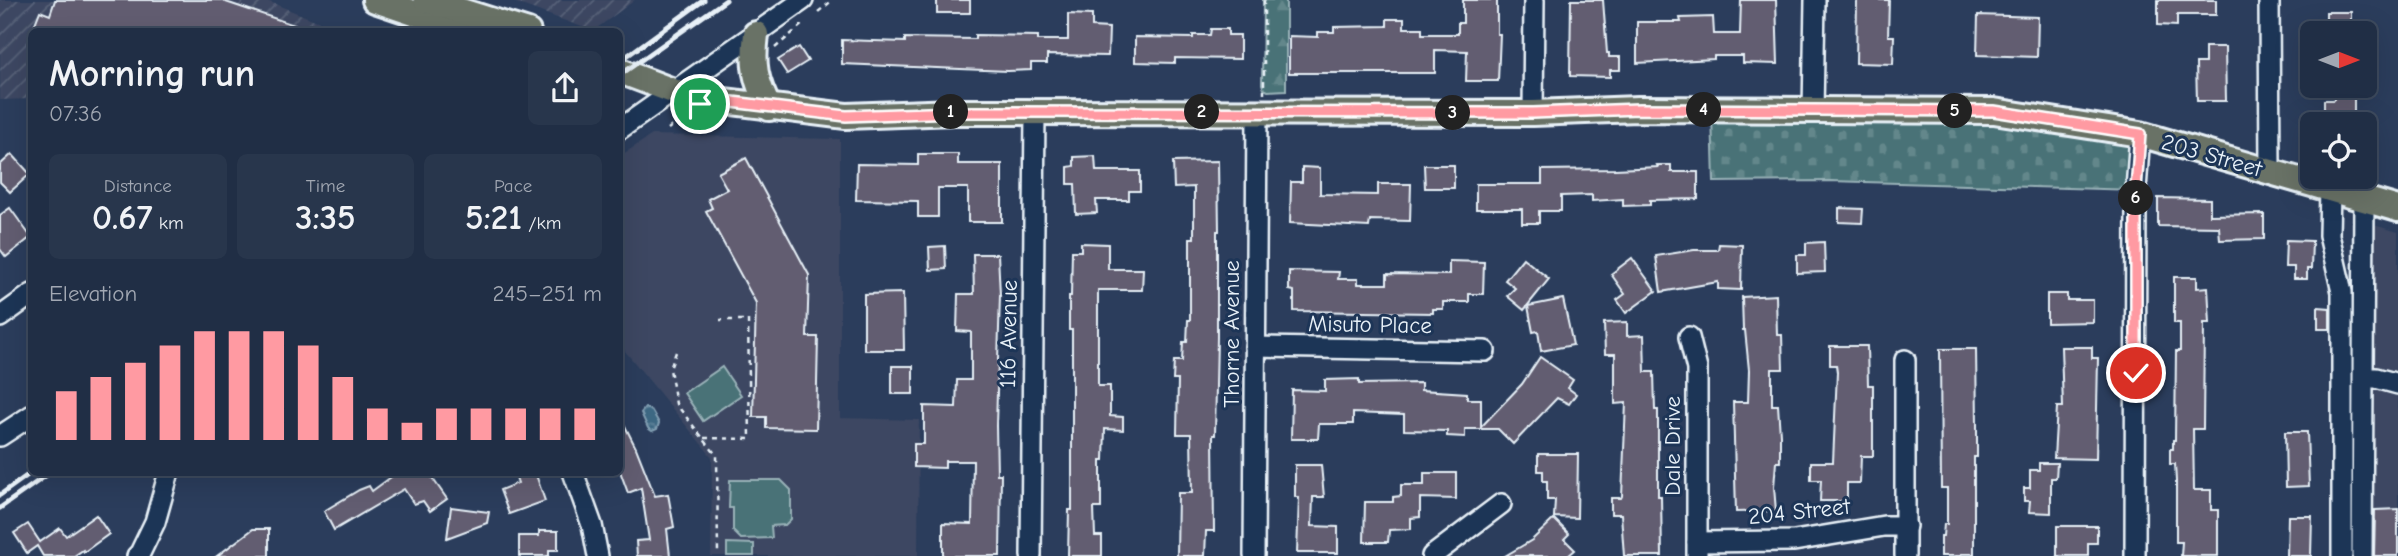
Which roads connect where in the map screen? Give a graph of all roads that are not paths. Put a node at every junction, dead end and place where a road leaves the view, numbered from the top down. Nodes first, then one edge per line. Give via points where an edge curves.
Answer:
1 (375, 0) edge
2 (1534, 0) edge
3 (1815, 0) edge
4 (2269, 0) edge
5 (431, 1) edge
6 (809, 7) edge
7 (458, 28) edge
8 (515, 28) edge
9 (765, 42) junction
10 (623, 72) edge
11 (673, 91) junction
12 (1261, 103) junction
13 (700, 104) junction
14 (769, 108) junction
15 (1813, 111) junction
16 (1035, 112) junction
17 (1533, 113) junction
18 (846, 116) junction
19 (623, 127) edge
20 (2140, 134) junction
21 (2270, 172) junction
22 (2300, 180) edge
23 (2330, 189) joint
24 (2364, 199) junction
25 (2398, 209) edge
26 (28, 297) edge
27 (0, 317) edge
28 (1689, 337) dead end
29 (1255, 347) junction
30 (1485, 351) dead end
31 (1905, 360) dead end
32 (2364, 378) junction
33 (2398, 384) edge
34 (28, 418) edge
35 (0, 436) edge
36 (168, 476) edge
37 (574, 476) edge
38 (1501, 503) dead end
39 (1906, 526) junction
40 (1697, 549) edge
41 (137, 556) edge
42 (598, 556) edge
43 (1031, 556) edge
44 (1254, 556) edge
45 (1432, 556) edge
46 (1905, 556) edge
47 (2135, 556) edge
48 (2342, 556) edge
49 (2362, 556) edge

1 - 7 main road
2 - 17 street
3 - 15 street
4 - 21 street
5 - 8 main road
6 - 9 street
9 - 11 street
9 - 14 main road via 753,59
10 - 11 main road, 203 Street
11 - 13 main road, 203 Street
11 - 19 street
12 - 16 main road, 203 Street
12 - 17 main road, 203 Street
12 - 29 street, Thorne Avenue
13 - 14 main road, 203 Street via 724,101
13 - 18 main road, 203 Street via 738,119 809,122
14 - 18 main road, 203 Street
15 - 17 main road, 203 Street
15 - 20 main road, 203 Street via 1994,111
16 - 18 main road, 203 Street
16 - 43 street, 116 Avenue
20 - 21 main road, 203 Street
20 - 47 street
21 - 22 main road, 203 Street
23 - 24 main road, 203 Street
23 - 48 street via 2329,235 2342,292
24 - 25 main road, 203 Street
24 - 32 street
26 - 27 street
28 - 40 street, Dale Drive via 1697,369
29 - 30 street, Misuto Place
29 - 44 street, Thorne Avenue
31 - 39 street
32 - 33 street
32 - 49 street
34 - 35 street
36 - 41 street via 155,522
37 - 42 street
38 - 45 street
39 - 40 street, 204 Street
39 - 46 street

